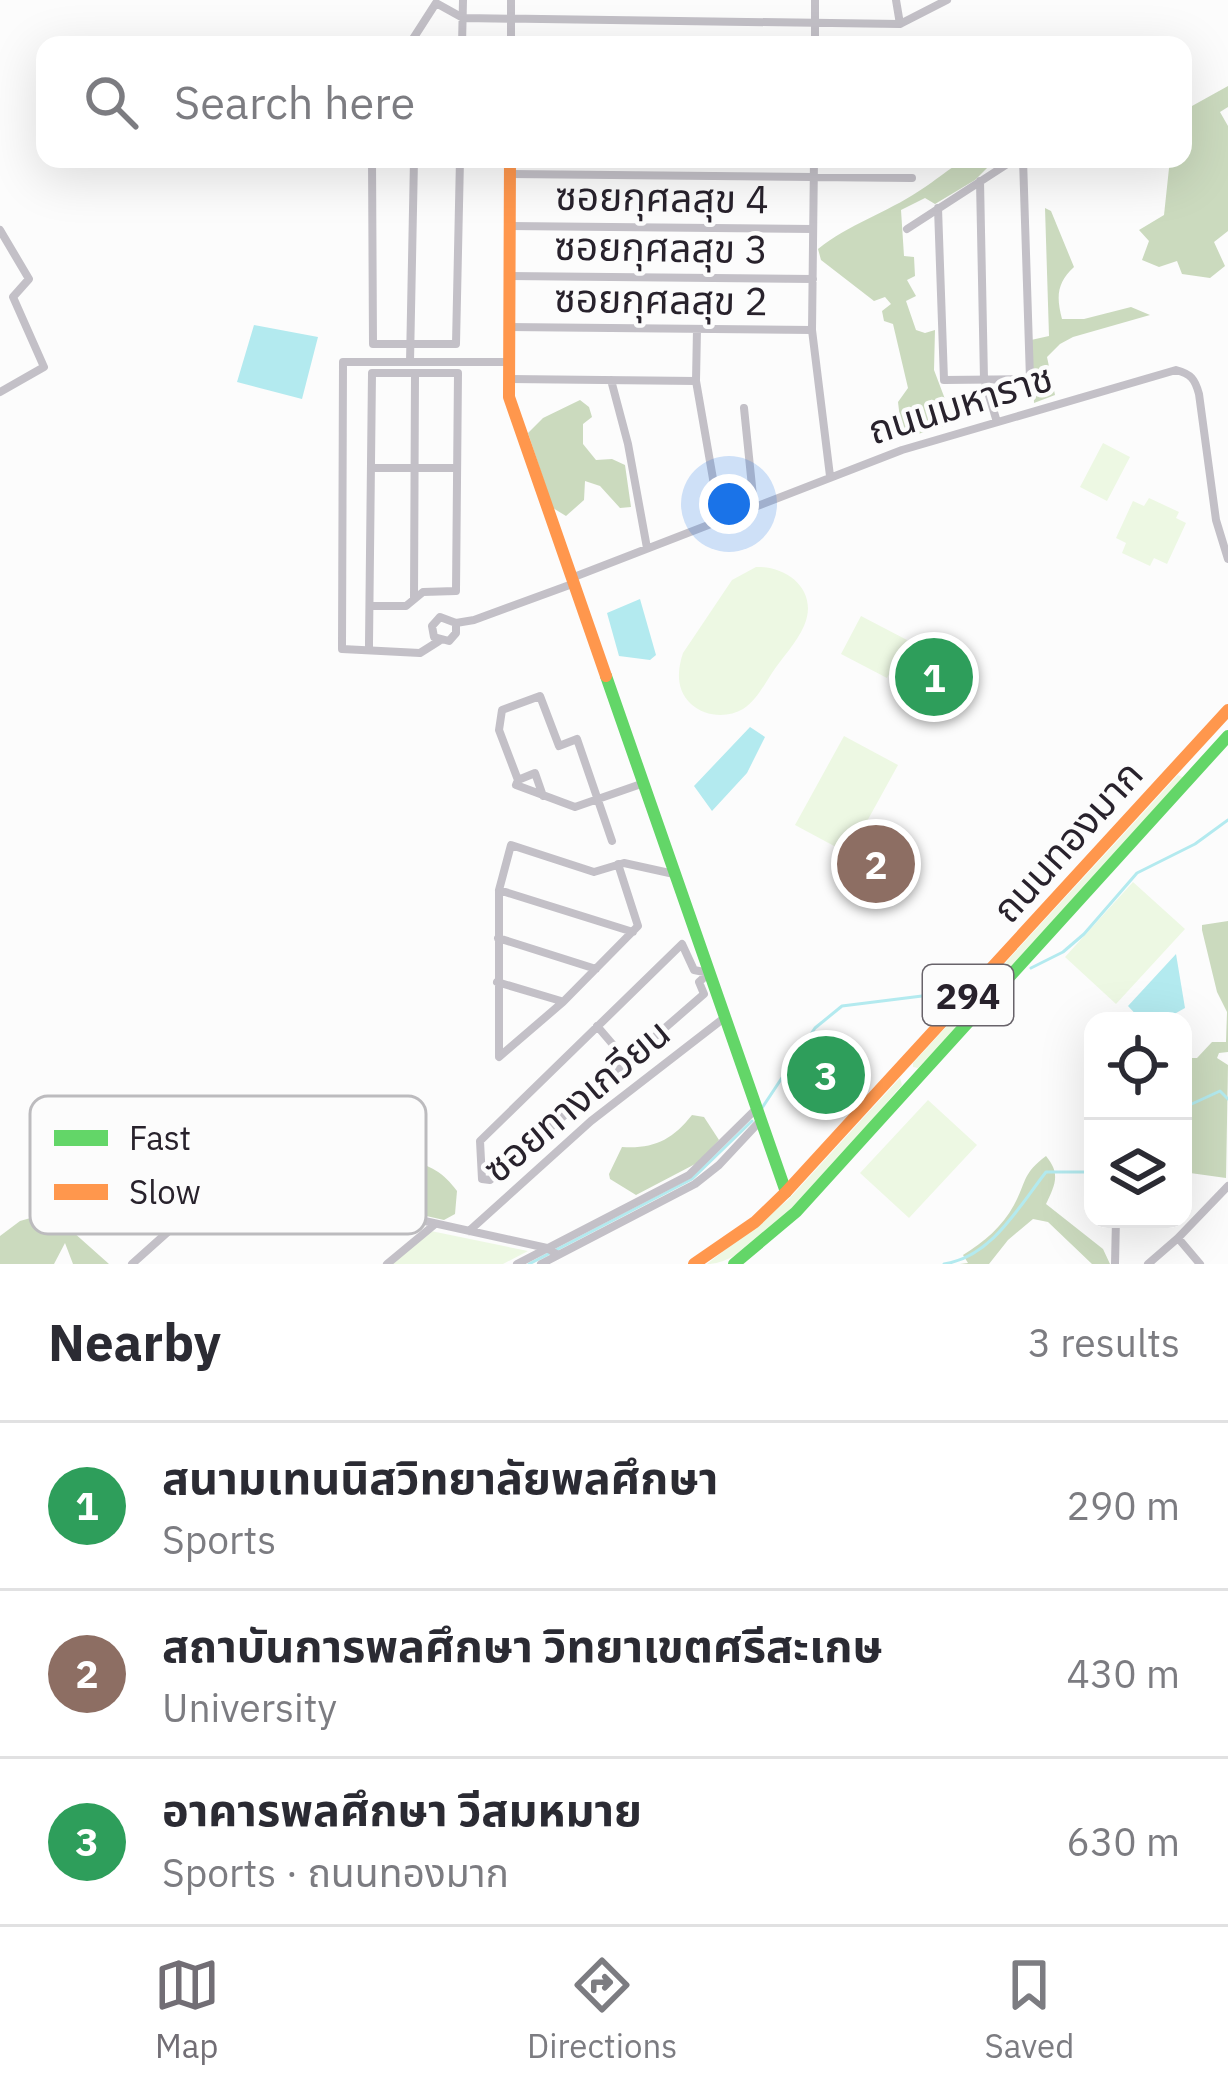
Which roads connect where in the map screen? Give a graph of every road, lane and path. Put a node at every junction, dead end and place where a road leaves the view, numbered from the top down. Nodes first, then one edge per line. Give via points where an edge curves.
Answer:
1 (463, 0) edge
2 (511, 0) edge
3 (815, 0) edge
4 (896, 0) edge
5 (947, 0) edge
6 (463, 18) junction
7 (511, 20) junction
8 (815, 23) junction
9 (900, 24) junction
10 (417, 36) edge
11 (462, 36) edge
12 (511, 36) edge
13 (814, 36) edge
14 (372, 168) edge
15 (414, 168) edge
16 (460, 168) edge
17 (510, 168) edge
18 (565, 168) edge
19 (814, 168) edge
20 (1003, 168) edge
21 (1019, 168) edge
22 (813, 177) junction
23 (912, 178) dead end
24 (980, 181) junction
25 (938, 208) junction
26 (509, 226) junction
27 (813, 229) junction
28 (907, 229) dead end
29 (0, 230) edge
30 (509, 276) junction
31 (813, 279) junction
32 (508, 327) junction
33 (697, 329) junction
34 (812, 330) junction
35 (411, 345) junction
36 (410, 362) junction
37 (508, 362) junction
38 (416, 373) junction
39 (508, 379) junction
40 (611, 380) junction
41 (985, 380) junction
42 (696, 381) junction
43 (0, 392) edge
44 (744, 408) dead end
45 (997, 422) junction
46 (457, 467) junction
47 (371, 468) junction
48 (415, 468) junction
49 (830, 476) junction
50 (754, 506) junction
51 (720, 519) junction
52 (1226, 543) edge
53 (647, 548) junction
54 (1228, 559) edge
55 (574, 580) junction
56 (413, 599) junction
57 (370, 606) junction
58 (455, 623) junction
59 (439, 641) junction
60 (369, 650) junction
61 (1228, 710) edge
62 (1228, 736) edge
63 (1180, 761) junction
64 (1194, 774) junction
65 (518, 780) junction
66 (644, 783) junction
67 (544, 796) junction
68 (597, 800) junction
69 (612, 841) dead end
70 (618, 864) junction
71 (675, 874) junction
72 (499, 890) junction
73 (633, 932) junction
74 (498, 938) junction
75 (596, 969) junction
76 (709, 973) junction
77 (497, 982) junction
78 (562, 1002) junction
79 (724, 1018) junction
80 (597, 1026) junction
81 (627, 1061) junction
82 (903, 1066) junction
83 (917, 1078) junction
84 (759, 1114) junction
85 (1228, 1186) edge
86 (786, 1192) junction
87 (426, 1222) edge
88 (434, 1225) junction
89 (1116, 1228) edge
90 (426, 1232) edge
91 (469, 1232) junction
92 (166, 1234) edge
93 (423, 1234) edge
94 (1178, 1238) junction
95 (547, 1248) junction
96 (558, 1255) junction
97 (132, 1264) edge
98 (387, 1264) edge
99 (517, 1264) edge
100 (541, 1264) edge
101 (694, 1264) edge
102 (734, 1264) edge
103 (1115, 1264) edge
104 (1148, 1264) edge
105 (1199, 1264) edge

1 - 6 street
2 - 7 street
3 - 8 street
4 - 9 street
5 - 9 street
6 - 7 street
6 - 10 street via 436,3
6 - 11 street
7 - 8 street
7 - 12 street
8 - 9 street
8 - 13 street
14 - 35 street via 373,344
15 - 35 street
16 - 35 street via 456,344
17 - 26 main road
18 - 22 street
19 - 22 street
20 - 24 street
21 - 41 street via 1030,379
22 - 23 street
22 - 27 street
24 - 25 street
24 - 41 street
25 - 28 street
25 - 41 street via 944,380
26 - 27 street, ซอยกุศลสุข 4
26 - 30 main road
27 - 31 street
29 - 43 street via 29,279 14,297 44,367
30 - 31 street, ซอยกุศลสุข 3
30 - 32 main road
31 - 34 street
32 - 33 street, ซอยกุศลสุข 2
32 - 37 main road
33 - 34 street, ซอยกุศลสุข 2
33 - 42 street
34 - 49 street
35 - 36 street
36 - 37 street
36 - 60 street via 343,362 342,649
37 - 39 main road
38 - 46 street via 458,374
38 - 47 street via 372,373
38 - 48 street
39 - 40 street
39 - 55 main road
40 - 42 street
40 - 53 street
41 - 45 street
42 - 51 street
44 - 50 street
45 - 49 street, ถนนมหาราช
45 - 52 street, ถนนมหาราช via 1188,373 1199,394
46 - 48 street
46 - 56 street via 456,591
47 - 48 street
47 - 57 street
48 - 56 street
49 - 50 street, ถนนมหาราช
50 - 51 street, ถนนมหาราช
51 - 53 street, ถนนมหาราช
52 - 54 street, ถนนมหาราช
53 - 55 street, ถนนมหาราช
55 - 58 street, ถนนมหาราช
55 - 66 main road
56 - 57 street
57 - 60 street
58 - 59 street via 454,638
58 - 59 street via 435,620
59 - 60 street via 420,653
61 - 63 main road, ถนนทองมาก / 294
62 - 64 main road, ถนนทองมาก / 294
63 - 64 main road
63 - 82 main road, ถนนทองมาก / 294
64 - 83 main road, ถนนทองมาก / 294
65 - 67 street
65 - 67 street via 536,773
65 - 68 street via 500,730 502,710 540,696 559,746 577,740
66 - 68 street
66 - 71 main road
67 - 68 street via 575,808
68 - 69 street
70 - 71 street
70 - 72 street via 594,872 511,845
70 - 73 street via 638,926
71 - 76 main road
72 - 73 street
72 - 74 street
73 - 75 street
74 - 75 street
74 - 77 street
75 - 78 street
76 - 79 main road
76 - 80 street via 694,970 682,944
76 - 81 street via 699,982 704,994
77 - 78 street
77 - 78 street via 500,1058
79 - 84 main road
79 - 91 street, ซอยทางเกวียน via 591,1121
80 - 81 street
80 - 81 street via 480,1142 482,1179
82 - 83 main road
82 - 86 main road, ถนนทองมาก / 294
83 - 102 main road, ถนนทองมาก / 294 via 796,1212
84 - 86 main road
84 - 95 street via 689,1175
84 - 96 street via 695,1184
85 - 94 street
86 - 101 main road, ถนนทองมาก / 294
87 - 88 street
88 - 90 street
88 - 91 street
89 - 103 street
91 - 95 street
92 - 97 street
93 - 98 street
94 - 104 street
94 - 105 street
95 - 96 street
95 - 99 street
96 - 100 street

